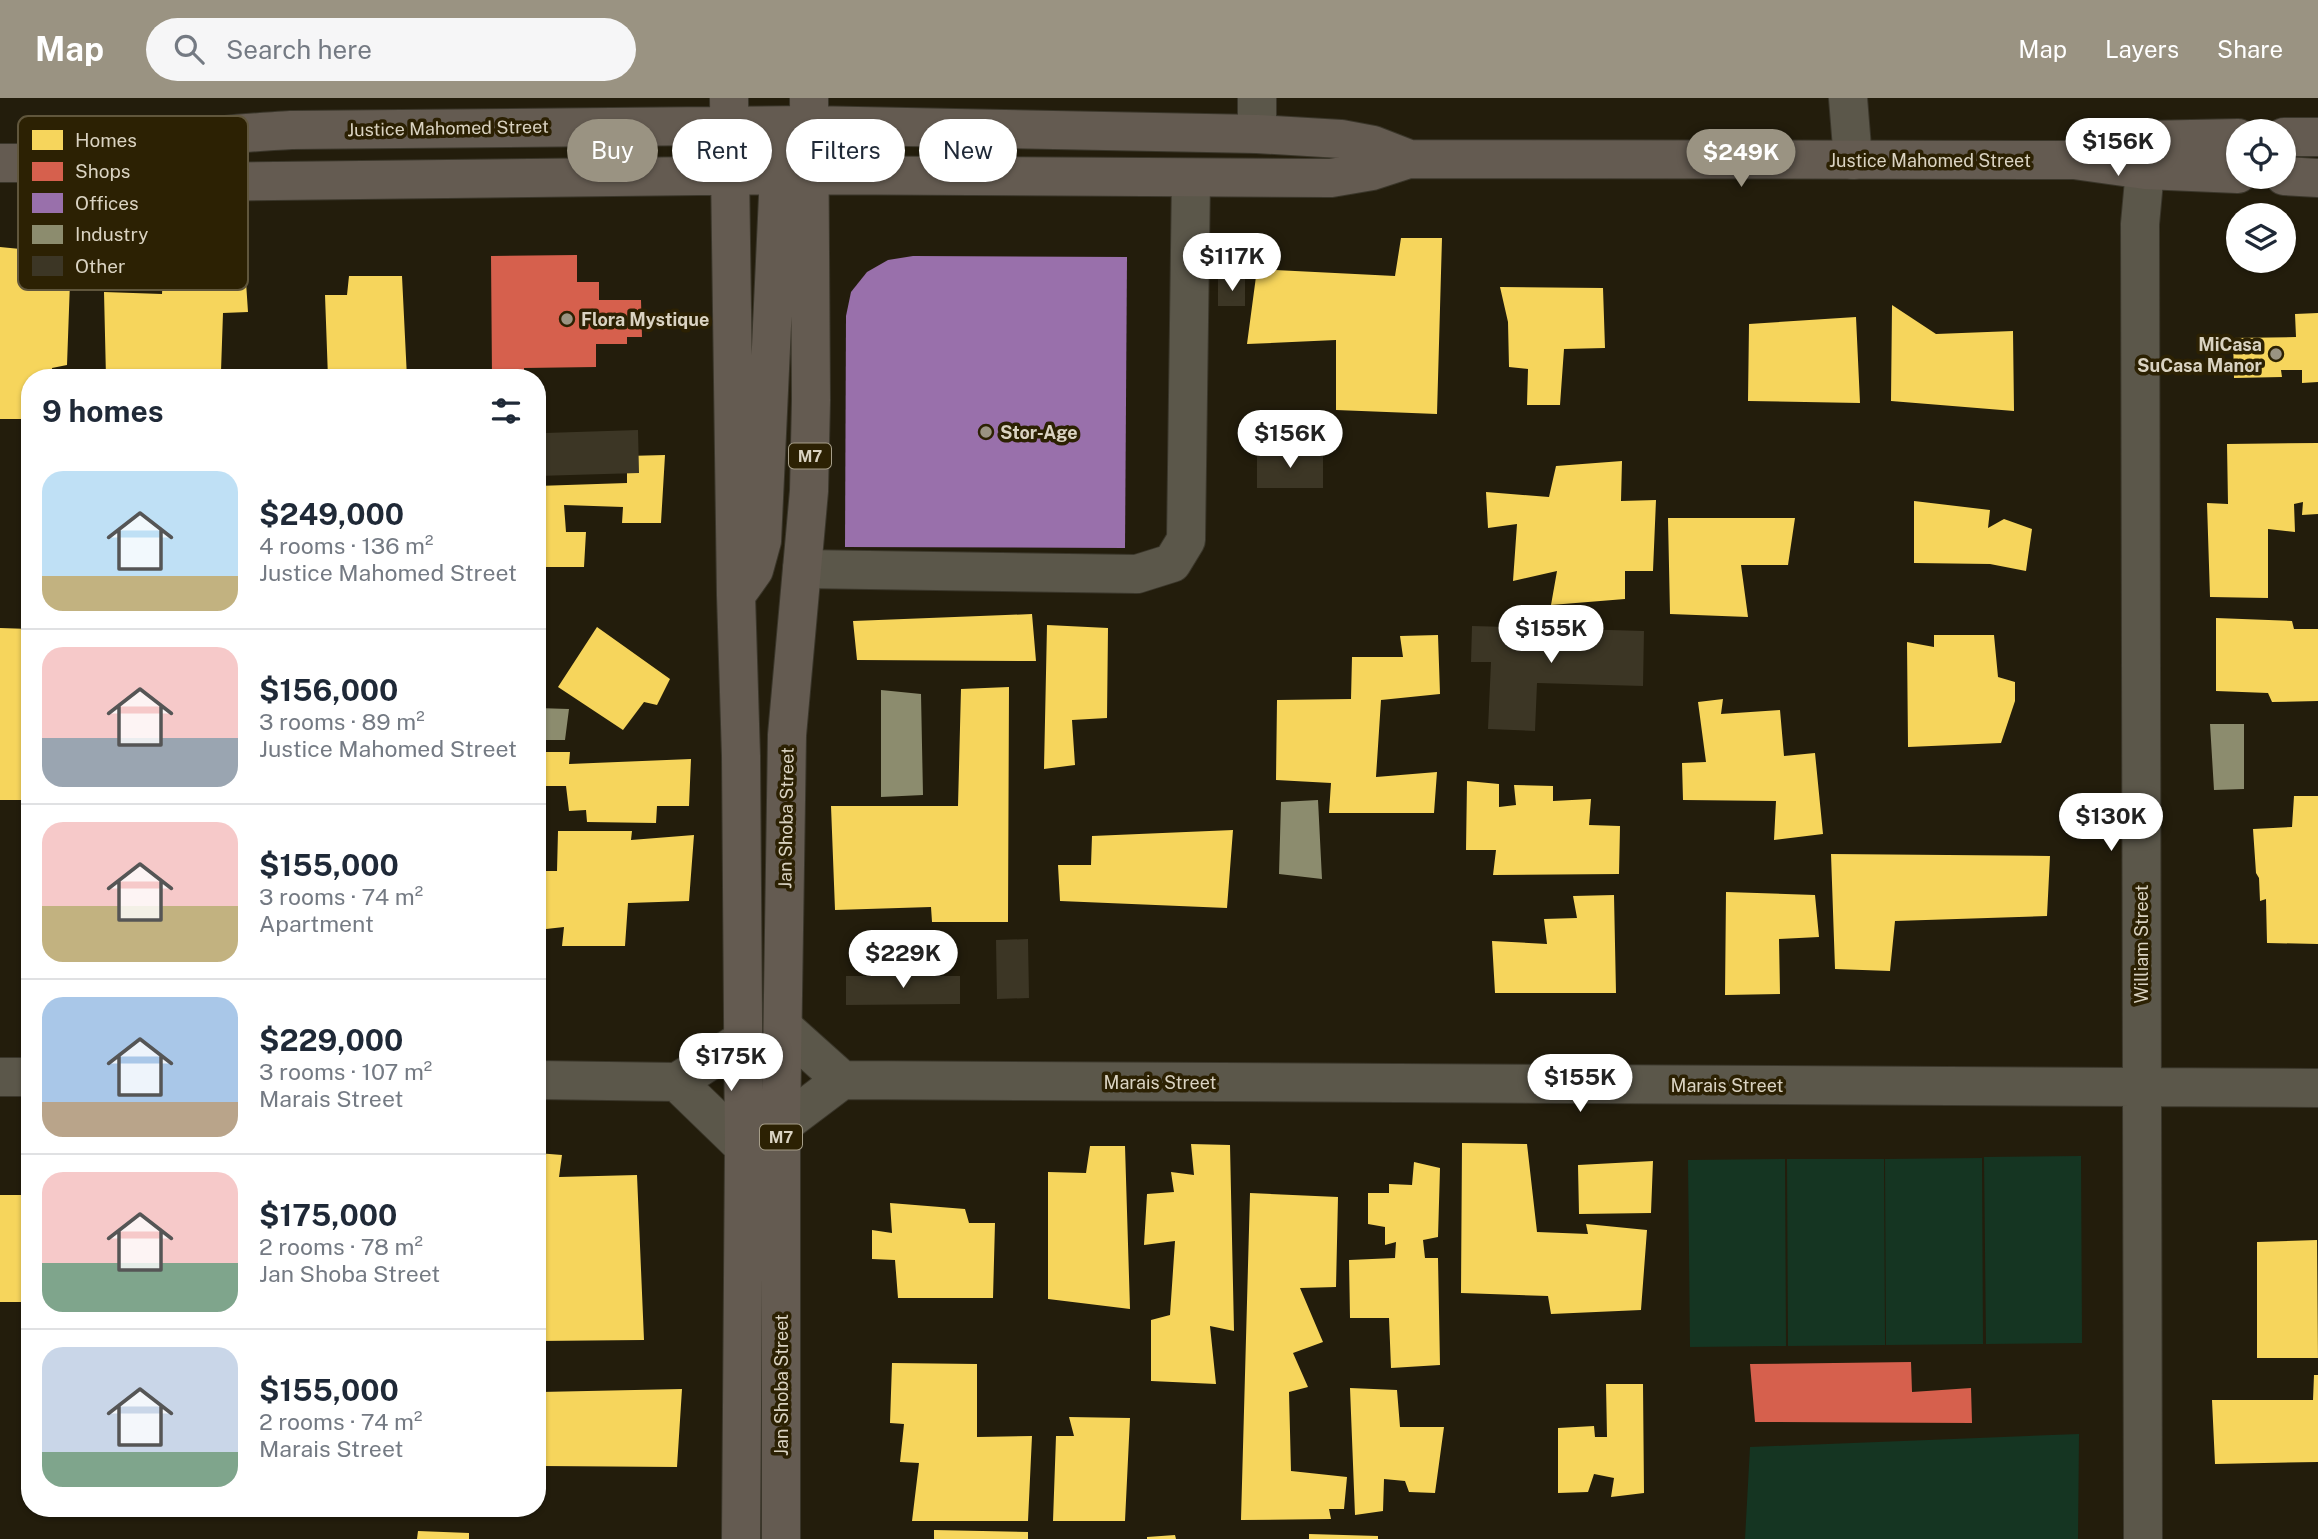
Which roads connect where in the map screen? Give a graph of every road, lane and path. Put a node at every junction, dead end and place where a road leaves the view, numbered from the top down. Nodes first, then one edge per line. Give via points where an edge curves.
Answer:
1 (1848, 98) edge
2 (729, 112) edge
3 (809, 112) edge
4 (1257, 116) edge
5 (248, 133) edge
6 (2296, 137) edge
7 (2318, 137) edge
8 (2226, 140) edge
9 (2145, 155) junction
10 (1409, 159) junction
11 (1853, 160) junction
12 (0, 163) edge
13 (18, 163) edge
14 (2226, 172) edge
15 (905, 176) edge
16 (2296, 177) edge
17 (672, 178) edge
18 (1191, 178) junction
19 (2318, 178) edge
20 (248, 182) edge
21 (728, 182) edge
22 (793, 182) edge
23 (795, 182) edge
24 (802, 569) junction
25 (736, 595) junction
26 (783, 1027) junction
27 (741, 1041) junction
28 (0, 1077) edge
29 (21, 1077) edge
30 (546, 1080) edge
31 (842, 1080) junction
32 (677, 1082) junction
33 (2141, 1088) junction
34 (2318, 1088) edge
35 (781, 1126) junction
36 (744, 1147) junction
37 (741, 1539) edge
38 (781, 1539) edge
39 (2143, 1539) edge

1 - 11 street
2 - 3 main road, Justice Mahomed Street
2 - 5 main road, Justice Mahomed Street
3 - 4 main road, Justice Mahomed Street
4 - 10 main road, Justice Mahomed Street via 1373,145
6 - 7 main road
8 - 9 main road, Justice Mahomed Street
9 - 11 main road, Justice Mahomed Street via 2074,160
9 - 14 main road, Justice Mahomed Street
9 - 33 street, William Street via 2140,224
10 - 11 main road, Justice Mahomed Street
10 - 18 main road, Justice Mahomed Street via 1331,178
12 - 13 main road, Justice Mahomed Street
15 - 18 main road, Justice Mahomed Street
16 - 19 main road
17 - 20 main road, Justice Mahomed Street
18 - 24 street via 1186,540 1172,563 1137,574
21 - 25 main road, M7
22 - 25 main road via 762,541 754,570
23 - 24 main road, Jan Shoba Street / M7 via 811,400
24 - 26 main road, Jan Shoba Street / M7 via 787,735
25 - 27 main road, M7
26 - 31 street
26 - 35 main road, Jan Shoba Street / M7
27 - 32 street
27 - 36 main road, M7
28 - 29 street
30 - 32 street
31 - 33 street, Marais Street
31 - 35 street
32 - 36 street
33 - 34 street, Marais Street
33 - 39 street, William Street
35 - 38 main road, Jan Shoba Street / M7
36 - 37 main road, M7

